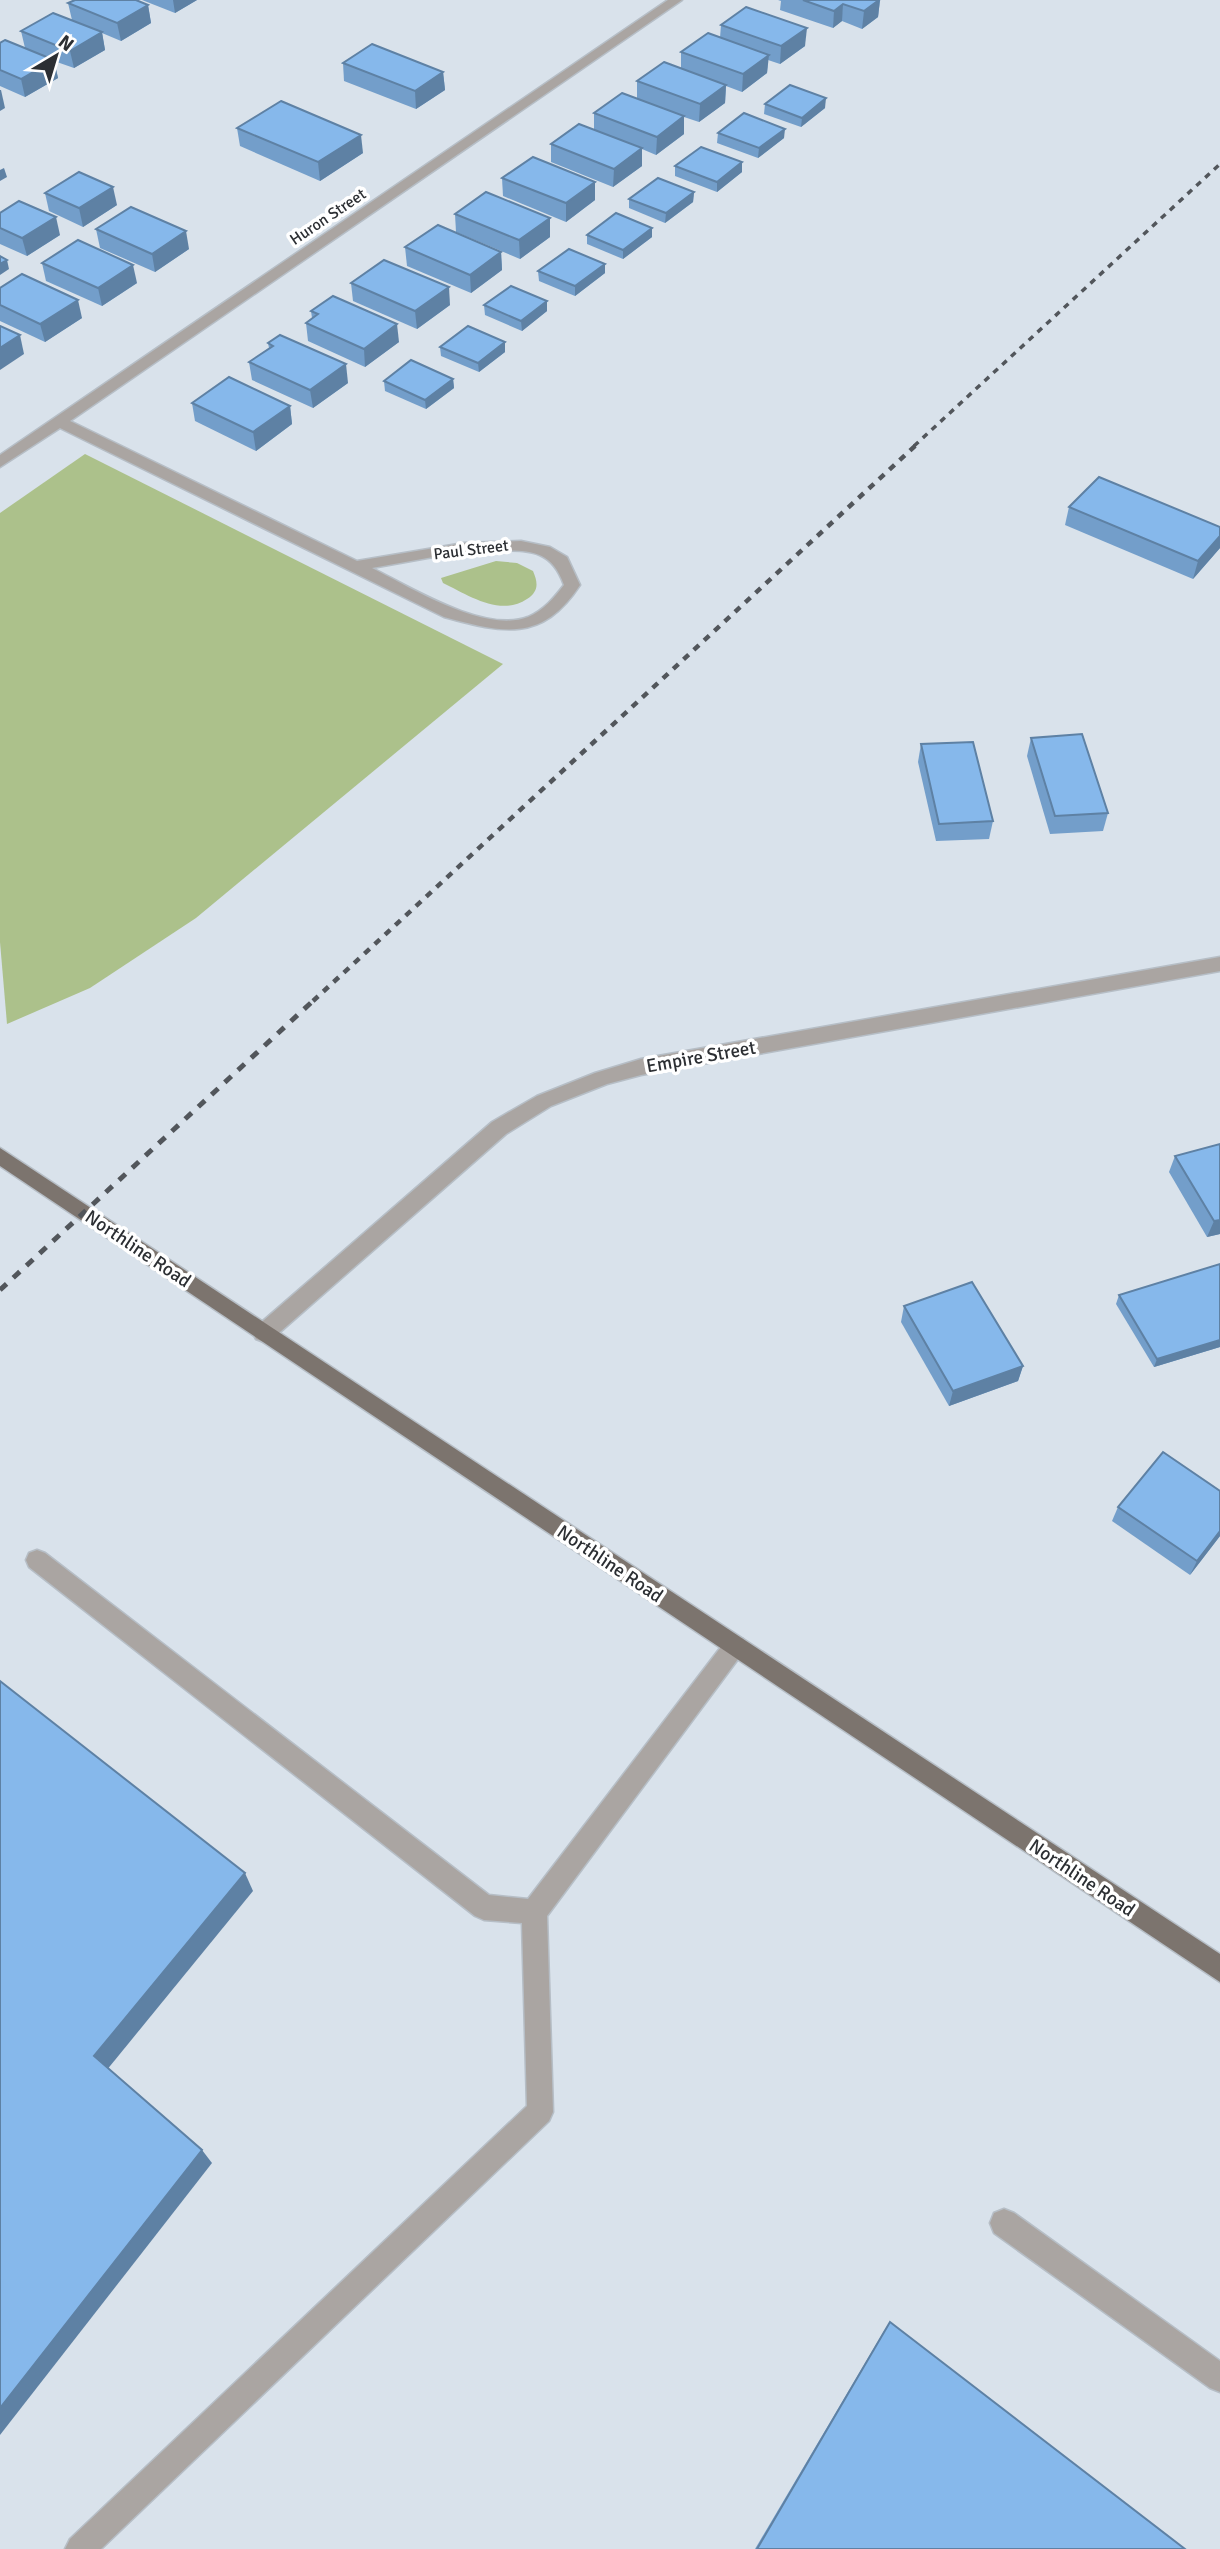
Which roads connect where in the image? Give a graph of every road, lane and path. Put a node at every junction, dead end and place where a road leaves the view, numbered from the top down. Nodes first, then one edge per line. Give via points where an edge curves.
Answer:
1 (676, 0) edge
2 (59, 422) junction
3 (0, 462) edge
4 (357, 566) junction
5 (1220, 964) edge
6 (0, 1156) edge
7 (264, 1333) junction
8 (37, 1560) dead end
9 (734, 1647) junction
10 (534, 1912) junction
11 (1220, 1969) edge
12 (1004, 2223) dead end
13 (1220, 2378) edge
14 (80, 2549) edge

1 - 2 street, Huron Street
2 - 3 street, Huron Street
2 - 4 street, Paul Street
4 - 4 street, Paul Street via 450,613 496,626 535,622 559,606 572,585 562,561 537,546 499,544
5 - 7 street, Empire Street via 640,1067 602,1078 544,1101 499,1128
6 - 7 main road, Northline Road
7 - 9 main road, Northline Road
8 - 10 street via 484,1907
9 - 10 street
9 - 11 main road, Northline Road
10 - 14 street via 540,2112
12 - 13 street

